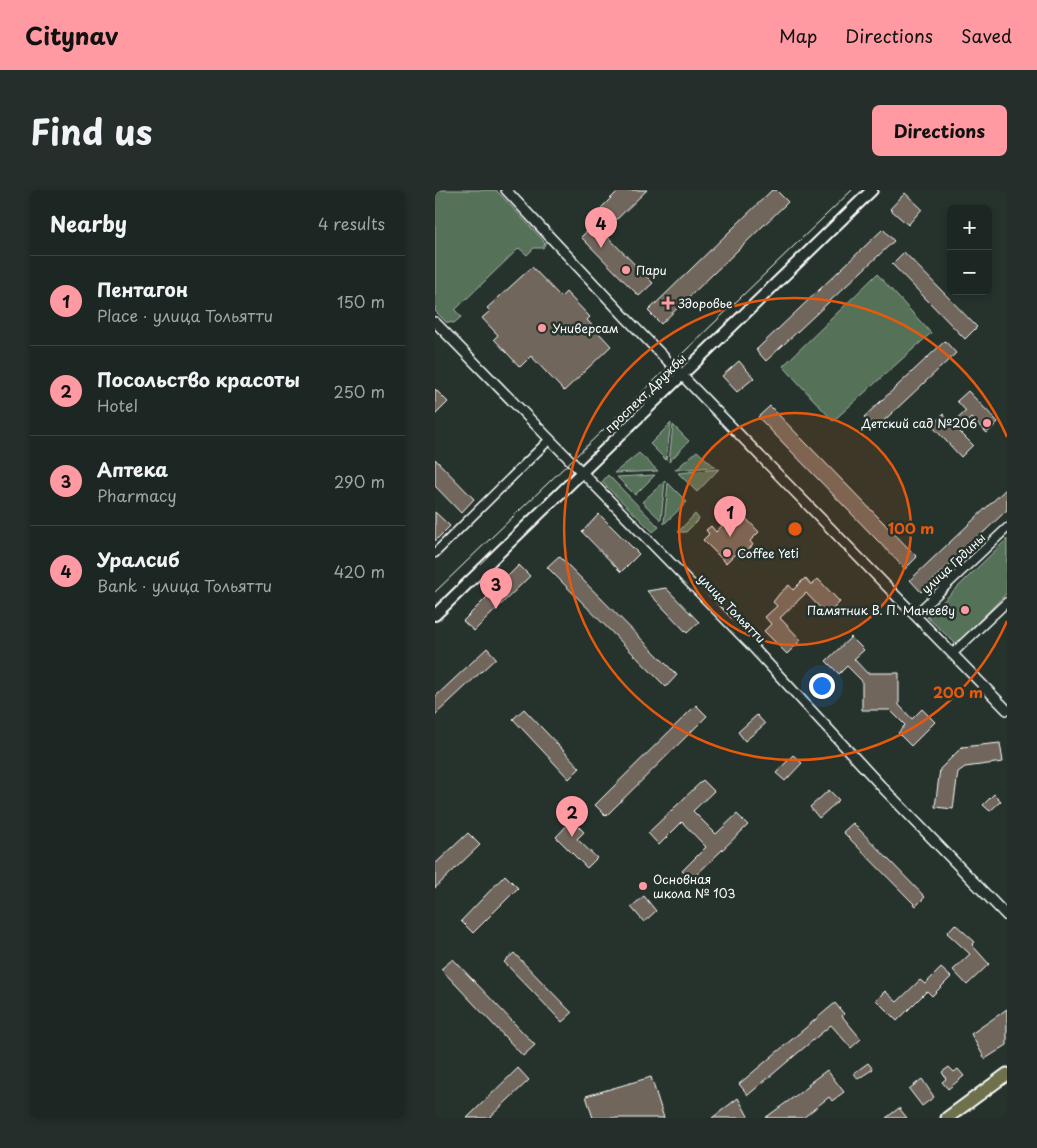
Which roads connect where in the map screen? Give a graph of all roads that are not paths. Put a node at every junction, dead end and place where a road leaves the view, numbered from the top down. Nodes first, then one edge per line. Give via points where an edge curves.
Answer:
1 (506, 190) edge
2 (872, 190) edge
3 (435, 322) edge
4 (682, 374) junction
5 (550, 439) junction
6 (581, 472) junction
7 (1007, 528) edge
8 (435, 553) edge
9 (1007, 602) edge
10 (915, 614) junction
11 (435, 615) edge
12 (952, 654) junction
13 (1007, 710) edge
14 (1007, 916) edge
15 (1007, 1074) edge
16 (947, 1118) edge

1 - 4 street
2 - 4 main road, проспект Дружбы
3 - 5 street, улица Тольятти
4 - 6 main road, проспект Дружбы
4 - 10 street
5 - 6 street, улица Тольятти
5 - 8 street
6 - 11 main road, проспект Дружбы
6 - 14 street, улица Тольятти via 748,642
7 - 10 street, улица Грдины
9 - 12 street
10 - 12 street
12 - 13 street
15 - 16 main road

